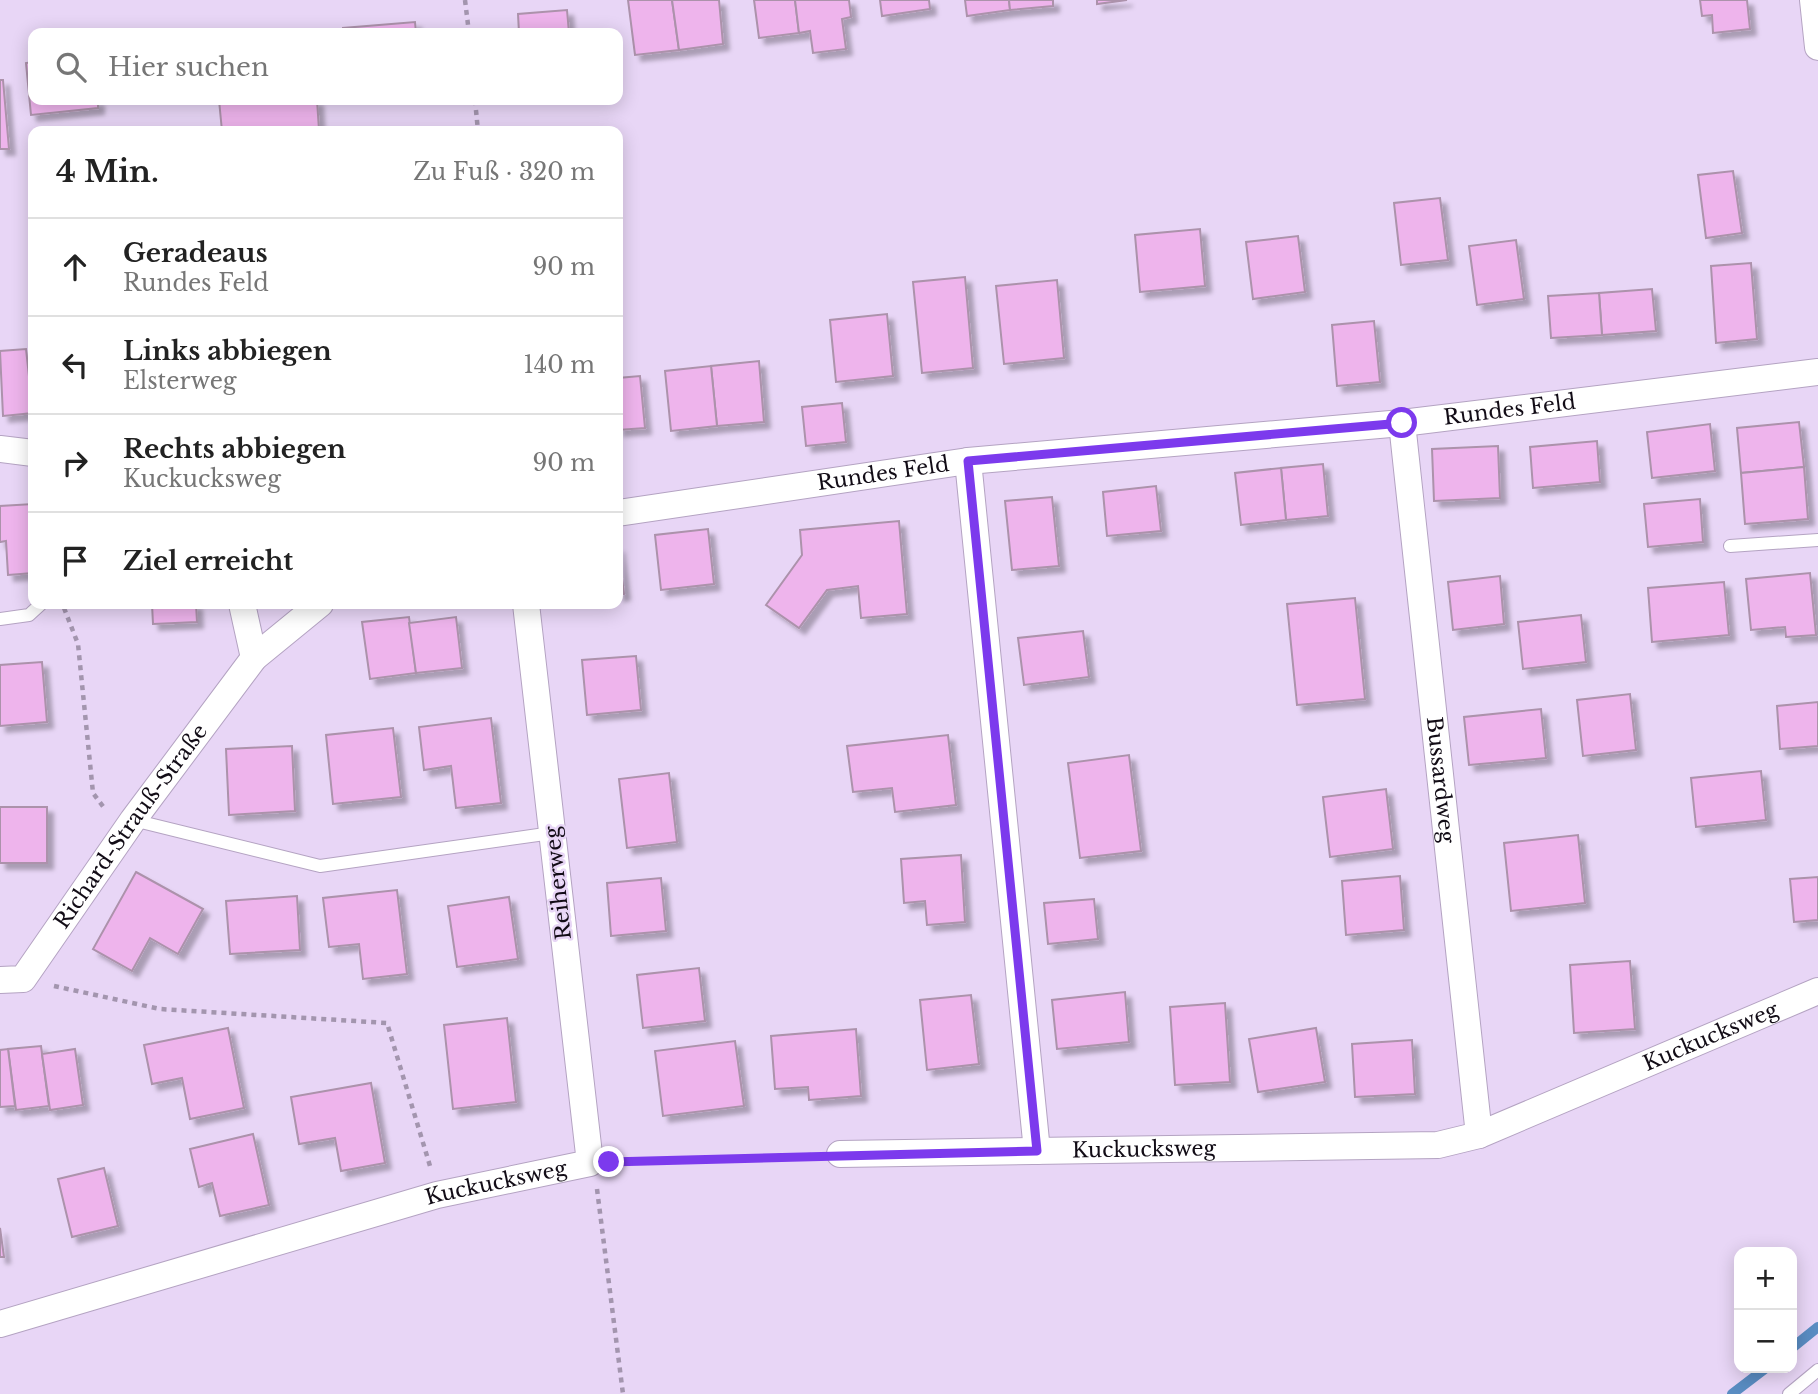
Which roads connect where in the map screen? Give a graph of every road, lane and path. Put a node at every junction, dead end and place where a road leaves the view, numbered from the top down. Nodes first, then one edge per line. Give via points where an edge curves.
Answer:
1 (466, 0) edge
2 (1813, 0) edge
3 (469, 28) edge
4 (1818, 47) edge
5 (475, 105) edge
6 (478, 126) edge
7 (1818, 372) edge
8 (1402, 423) junction
9 (0, 449) edge
10 (28, 452) edge
11 (968, 461) junction
12 (623, 512) edge
13 (1818, 540) edge
14 (1730, 546) dead end
15 (36, 609) edge
16 (64, 609) edge
17 (243, 609) edge
18 (314, 609) edge
19 (527, 609) edge
20 (0, 619) edge
21 (254, 658) junction
22 (128, 827) junction
23 (552, 833) junction
24 (11, 979) edge
25 (1818, 991) edge
26 (1479, 1135) junction
27 (1037, 1151) junction
28 (840, 1154) joint
29 (590, 1163) junction
30 (437, 1195) junction
31 (0, 1324) edge
32 (1818, 1370) edge
33 (623, 1394) edge
34 (1788, 1394) edge

1 - 3 path
2 - 4 street
5 - 6 path
7 - 8 street, Rundes Feld
8 - 11 street, Rundes Feld
8 - 26 street, Bussardweg
9 - 10 street
11 - 12 street, Rundes Feld
11 - 27 street
13 - 14 lane
15 - 20 lane via 29,615
16 - 22 path via 78,644 93,793
17 - 21 street
18 - 21 street, Richard-Strauß-Straße
19 - 23 street, Reiherweg
21 - 22 street, Richard-Strauß-Straße
22 - 23 lane via 320,866
22 - 24 street, Richard-Strauß-Straße
23 - 29 street, Reiherweg
24 - 30 path via 160,1009 387,1023 423,1134
25 - 26 street, Kuckucksweg
26 - 27 street, Kuckucksweg via 1438,1145
27 - 28 street, Kuckucksweg
28 - 29 path, Kuckucksweg
29 - 30 street, Kuckucksweg
29 - 33 path via 599,1195
30 - 31 street, Kuckucksweg
32 - 34 lane

